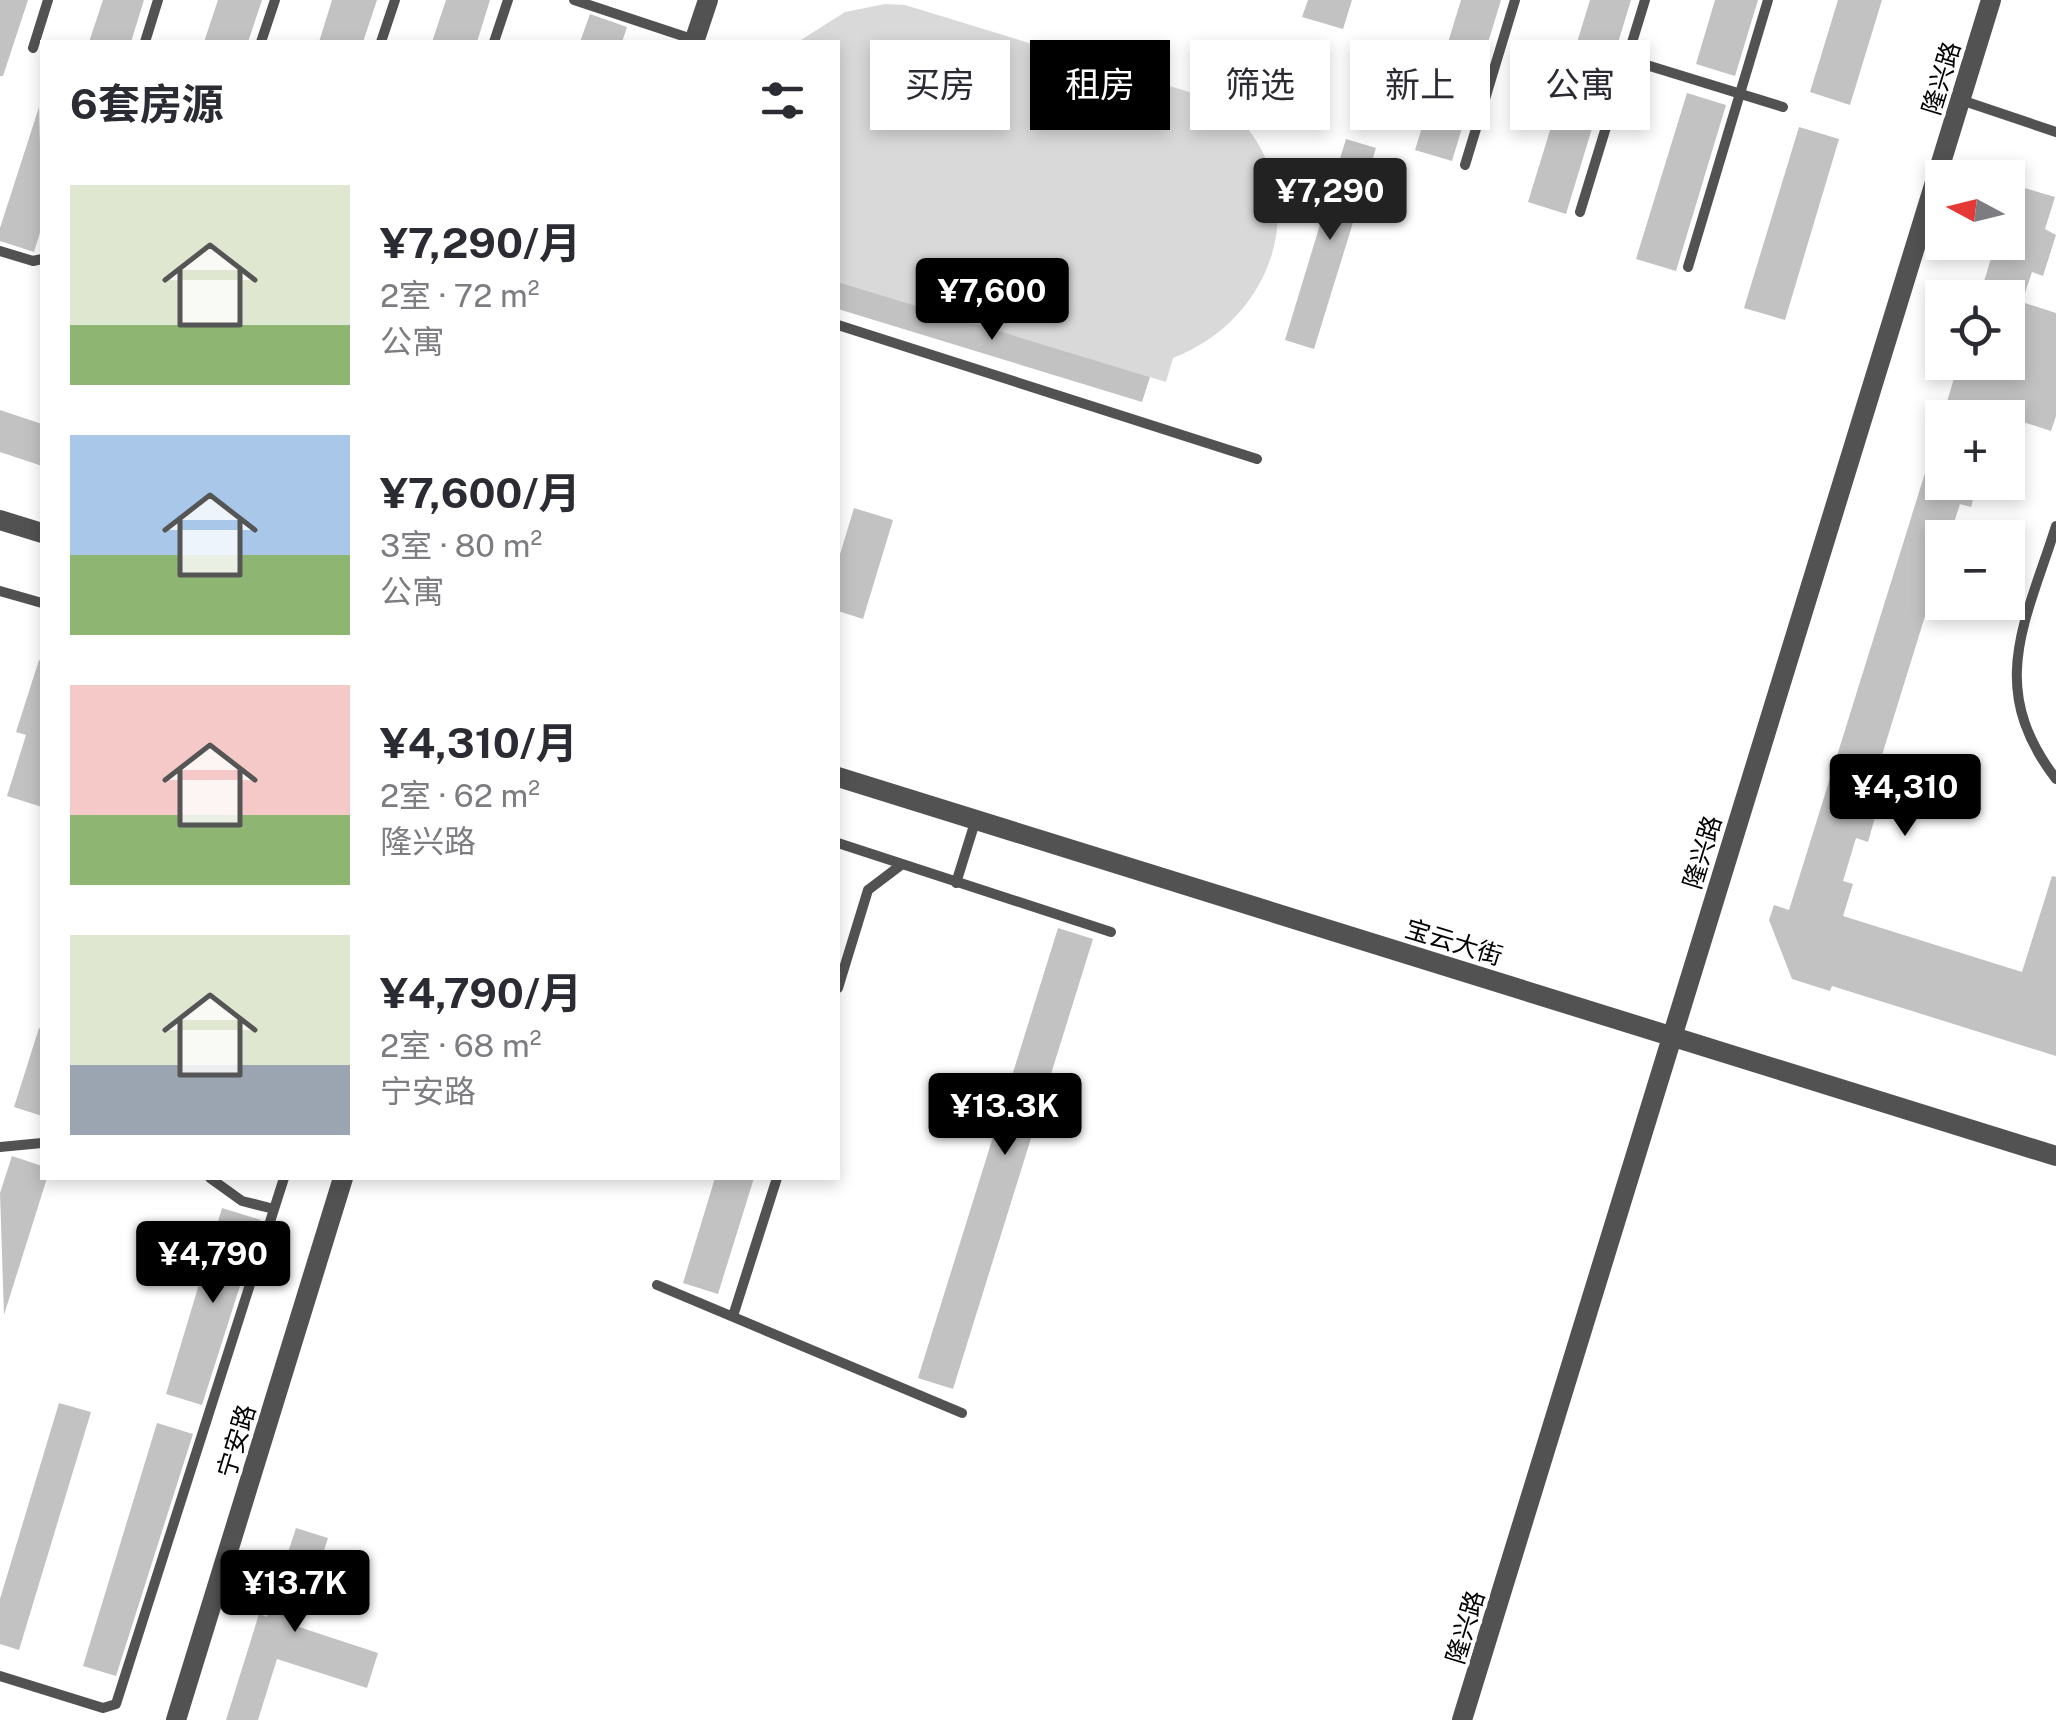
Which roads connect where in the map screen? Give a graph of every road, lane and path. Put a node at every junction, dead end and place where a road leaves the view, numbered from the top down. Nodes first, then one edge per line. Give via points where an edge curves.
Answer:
1 (48, 0) edge
2 (158, 0) edge
3 (275, 0) edge
4 (395, 0) edge
5 (508, 0) edge
6 (574, 0) edge
7 (708, 0) edge
8 (1515, 0) edge
9 (1645, 0) edge
10 (1768, 0) edge
11 (1991, 0) edge
12 (145, 40) edge
13 (262, 40) edge
14 (382, 40) edge
15 (495, 40) edge
16 (692, 40) edge
17 (695, 40) edge
18 (1632, 40) edge
19 (32, 48) dead end
20 (1650, 66) edge
21 (1740, 94) junction
22 (1960, 100) junction
23 (1782, 107) dead end
24 (1605, 130) edge
25 (2056, 132) edge
26 (1465, 165) dead end
27 (1580, 212) dead end
28 (0, 250) edge
29 (40, 259) edge
30 (1688, 267) dead end
31 (840, 326) edge
32 (1256, 458) dead end
33 (0, 520) edge
34 (2056, 526) edge
35 (40, 532) edge
36 (1, 596) edge
37 (40, 603) edge
38 (840, 778) edge
39 (2056, 779) edge
40 (976, 820) junction
41 (840, 844) edge
42 (901, 865) junction
43 (956, 883) junction
44 (1111, 932) dead end
45 (840, 981) edge
46 (1672, 1036) junction
47 (40, 1143) edge
48 (0, 1147) edge
49 (2056, 1156) edge
50 (213, 1180) edge
51 (283, 1180) edge
52 (342, 1180) edge
53 (776, 1180) edge
54 (274, 1209) junction
55 (658, 1284) dead end
56 (733, 1316) junction
57 (962, 1413) dead end
58 (0, 1676) edge
59 (176, 1720) edge
60 (1462, 1720) edge

1 - 19 lane
2 - 12 lane
3 - 13 lane
4 - 14 lane
5 - 15 lane
6 - 16 lane
7 - 17 street
8 - 26 lane
9 - 18 lane
10 - 21 lane
11 - 22 street, 隆兴路
20 - 21 lane
21 - 23 lane
21 - 30 lane
22 - 25 lane
22 - 46 street, 隆兴路
24 - 27 lane
28 - 29 lane
31 - 32 lane
33 - 35 street
34 - 39 lane via 2015,675 2018,709
36 - 37 lane
38 - 40 street, 宝云大街
40 - 43 lane
40 - 46 street, 宝云大街
41 - 42 lane
42 - 43 lane
42 - 45 lane via 868,890
43 - 44 lane
46 - 49 street, 宝云大街
46 - 60 street, 隆兴路
47 - 48 lane
50 - 54 lane via 242,1200
51 - 54 lane
52 - 59 street, 宁安路
53 - 56 lane
54 - 58 lane via 116,1704 103,1708
55 - 56 lane
56 - 57 lane

